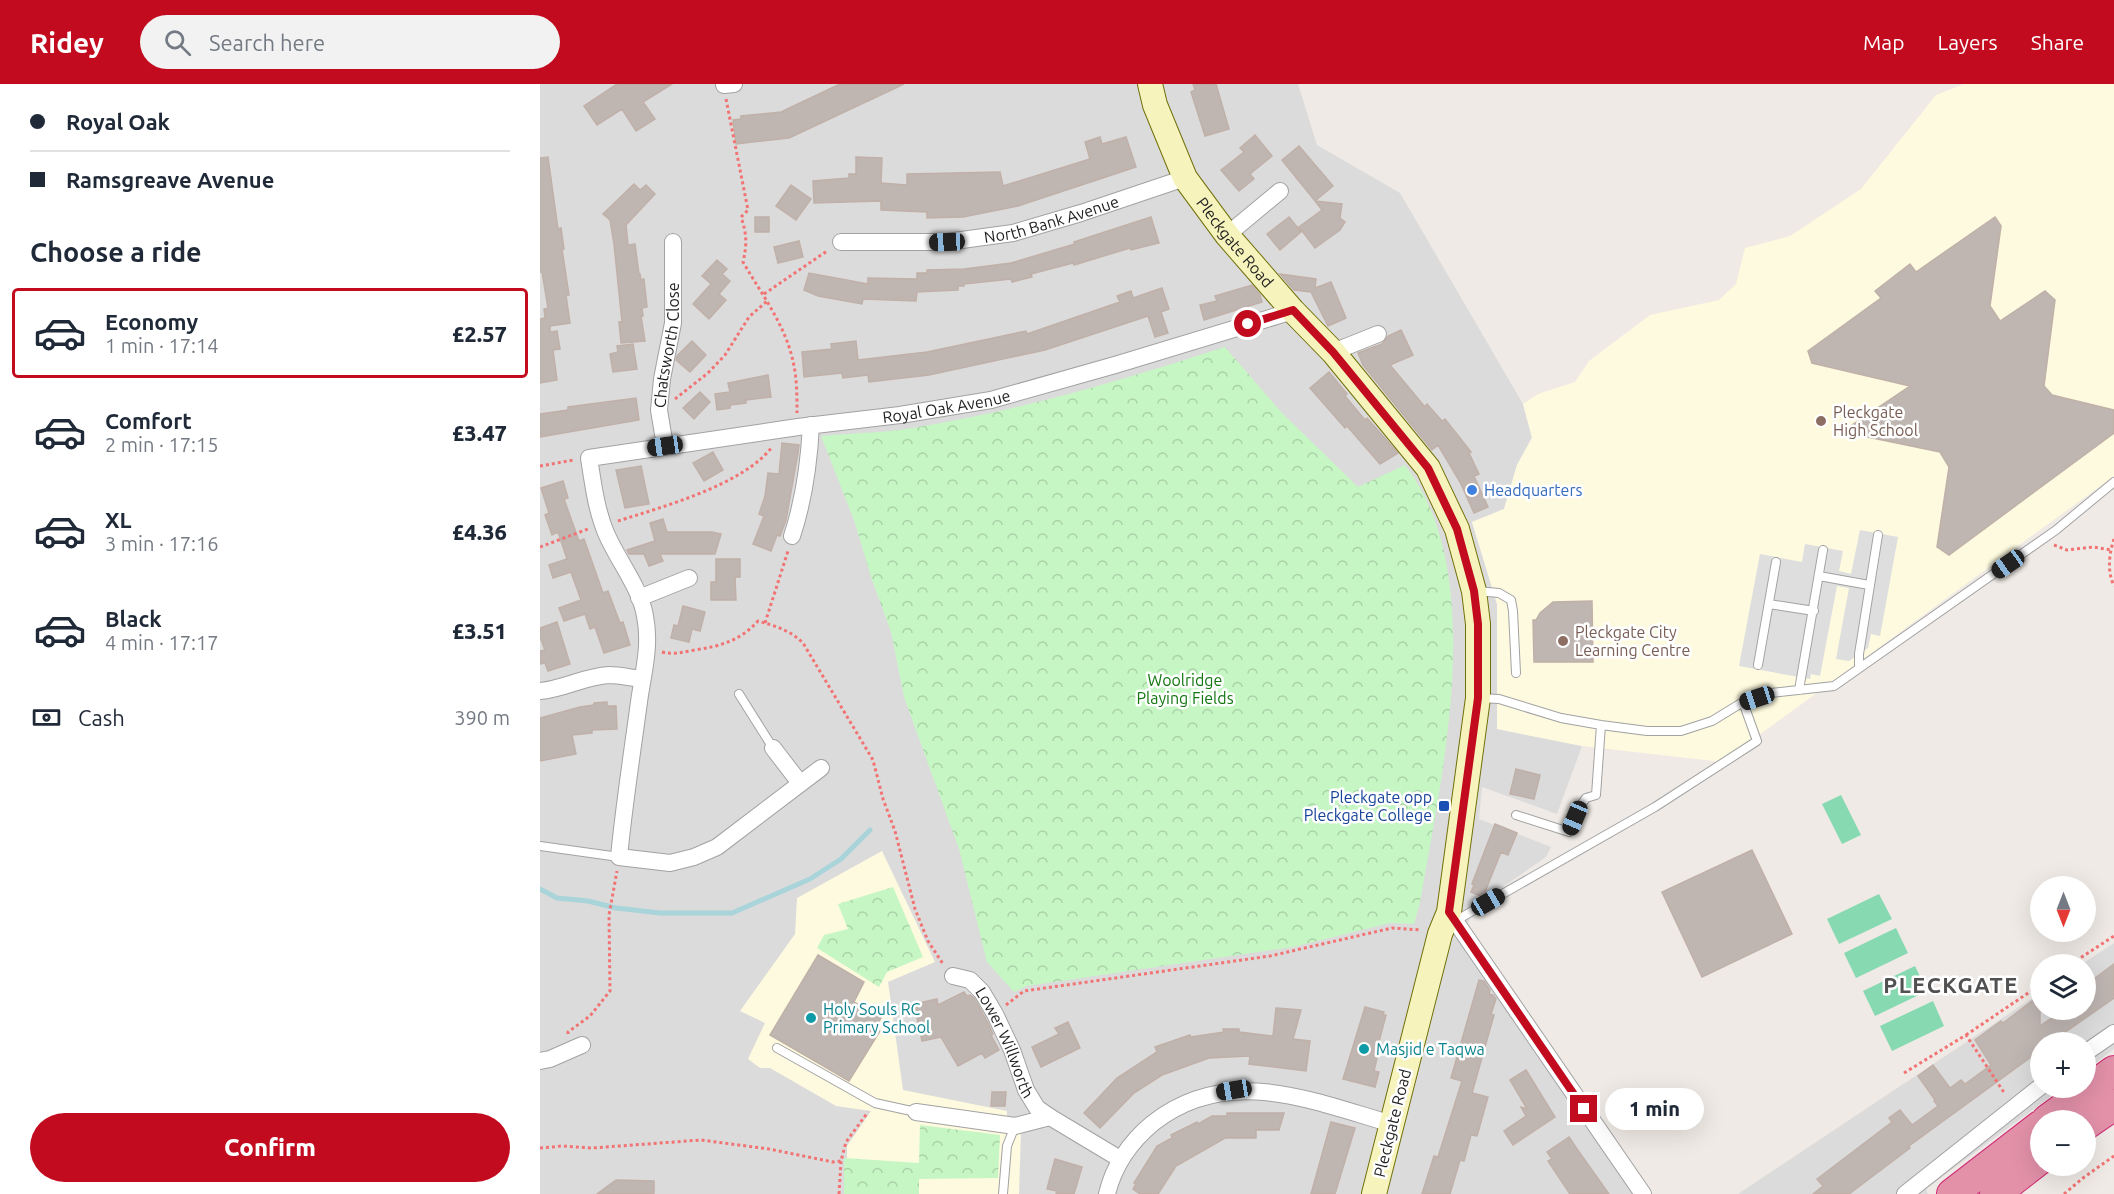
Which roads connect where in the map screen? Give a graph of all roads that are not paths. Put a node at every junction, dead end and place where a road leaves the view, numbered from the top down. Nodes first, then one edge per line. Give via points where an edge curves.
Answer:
1 (1150, 84) edge
2 (1185, 178) junction
3 (1281, 191) dead end
4 (1227, 235) junction
5 (673, 242) dead end
6 (841, 242) road end
7 (1293, 310) junction
8 (1378, 334) dead end
9 (1333, 352) junction
10 (796, 427) junction
11 (665, 446) junction
12 (2114, 482) edge
13 (1878, 535) dead end
14 (792, 536) road end
15 (1823, 550) dead end
16 (1776, 562) dead end
17 (1819, 576) junction
18 (689, 578) dead end
19 (1869, 585) junction
20 (1474, 591) junction
21 (639, 598) junction
22 (1769, 604) junction
23 (1814, 611) junction
24 (1758, 664) dead end
25 (1859, 668) junction
26 (1516, 674) dead end
27 (642, 679) junction
28 (1799, 690) junction
29 (540, 692) edge
30 (739, 694) dead end
31 (1478, 698) junction
32 (1743, 702) junction
33 (1601, 726) junction
34 (773, 748) joint
35 (821, 768) dead end
36 (800, 783) junction
37 (1516, 815) dead end
38 (540, 846) edge
39 (619, 857) junction
40 (1448, 922) junction
41 (953, 976) road end
42 (2114, 1033) edge
43 (2096, 1045) edge
44 (577, 1047) road end
45 (777, 1048) dead end
46 (540, 1061) edge
47 (2104, 1087) edge
48 (2030, 1095) edge
49 (2064, 1110) edge
50 (2092, 1110) edge
51 (916, 1112) joint
52 (1050, 1117) junction
53 (1392, 1124) junction
54 (1015, 1126) junction
55 (2030, 1134) edge
56 (1120, 1159) junction
57 (2030, 1168) edge
58 (1003, 1194) edge
59 (1107, 1194) edge
60 (1374, 1194) edge
61 (1643, 1194) edge
62 (1905, 1194) edge
63 (1952, 1194) edge
64 (1995, 1194) edge

1 - 2 main road, Pleckgate Road
2 - 4 main road, Pleckgate Road
2 - 6 street, North Bank Avenue via 1002,235 937,242
3 - 4 street
4 - 7 main road, Pleckgate Road
5 - 11 street, Chatsworth Close via 673,323 659,410
7 - 9 main road, Pleckgate Road
7 - 10 street, Royal Oak Avenue via 991,400
8 - 9 street
9 - 20 main road, Pleckgate Road via 1428,468 1457,529
10 - 11 street, Royal Oak Avenue
10 - 14 street via 808,465
11 - 21 street, Royal Oak Avenue via 589,458 603,525
12 - 25 lane via 2046,538
13 - 19 lane
15 - 17 lane
16 - 22 lane
17 - 19 lane
17 - 23 lane
18 - 21 street
19 - 25 lane
20 - 26 lane via 1499,593 1511,600
20 - 31 main road, Pleckgate Road
21 - 27 street via 645,614 648,649
22 - 23 lane
22 - 24 lane
23 - 28 lane
25 - 28 lane via 1834,686
27 - 29 street via 609,675
27 - 39 street
28 - 32 lane
30 - 34 lane
31 - 33 lane via 1499,699
31 - 40 main road, Pleckgate Road
32 - 33 lane via 1712,721 1682,731
32 - 40 lane via 1757,741 1655,807
33 - 37 lane via 1596,795 1586,798 1569,832
34 - 36 street
35 - 36 street
36 - 39 street via 717,847 694,857 670,863
38 - 39 lane
40 - 53 main road, Pleckgate Road
40 - 61 street
41 - 52 street, Lower Willworth via 977,986 1012,1050 1026,1090 1037,1108
42 - 43 street
44 - 46 street
45 - 51 lane via 875,1103
47 - 49 highway
47 - 50 highway
48 - 62 street
51 - 54 street
52 - 54 street
52 - 56 street, Lower Willworth
53 - 56 street via 1292,1095 1234,1090 1179,1105 1143,1132
53 - 60 main road, Pleckgate Road
54 - 58 lane via 1007,1146
55 - 63 highway
56 - 59 street
57 - 64 highway

